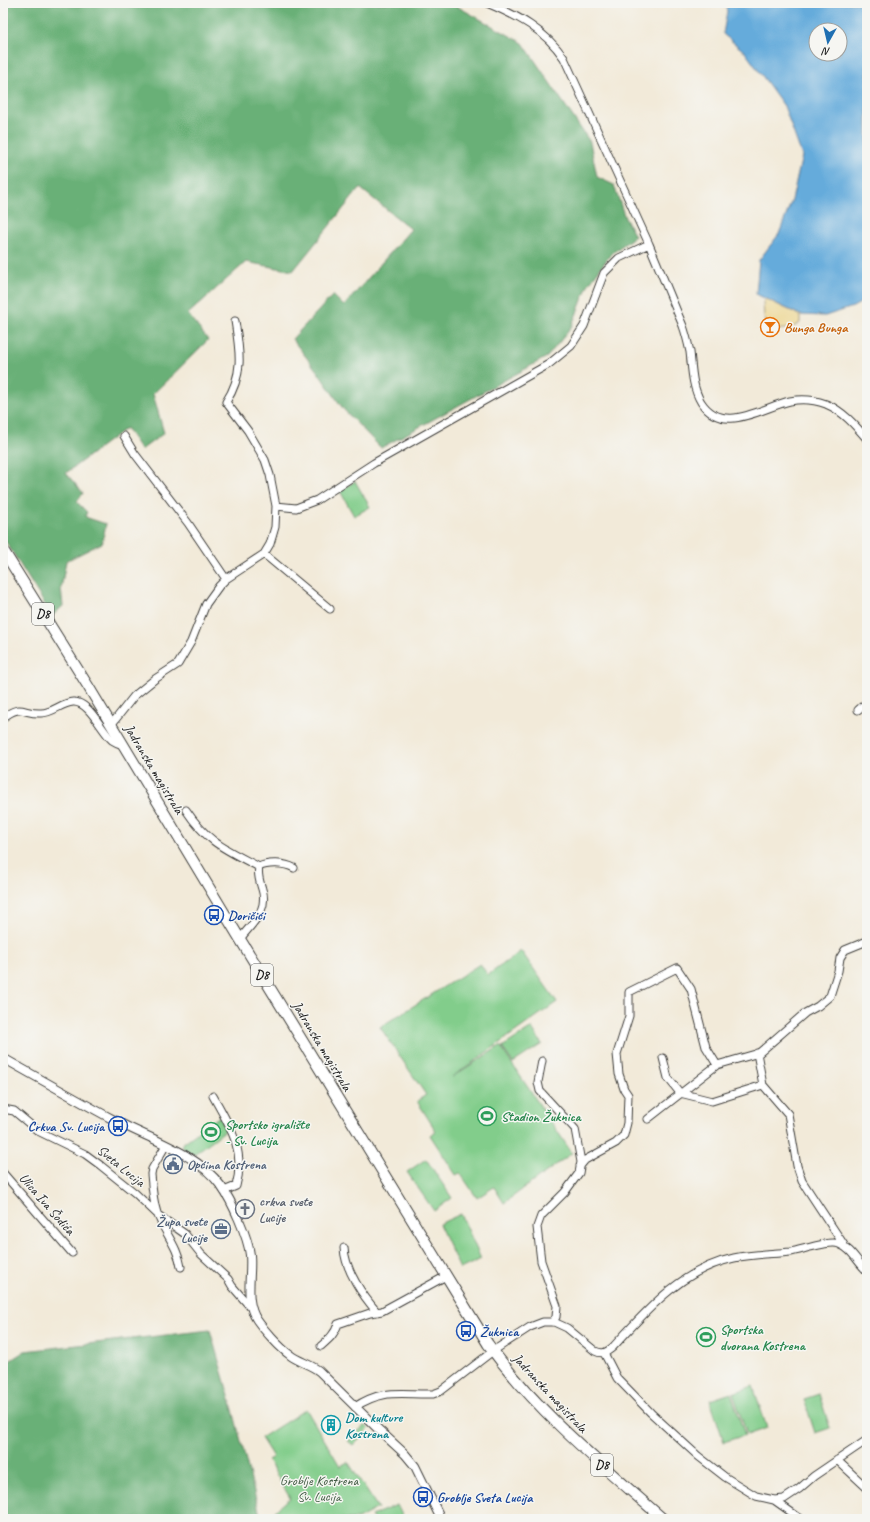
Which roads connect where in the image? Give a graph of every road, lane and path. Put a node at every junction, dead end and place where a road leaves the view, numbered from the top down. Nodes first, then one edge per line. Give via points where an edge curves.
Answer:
1 (487, 3) edge
2 (649, 244) junction
3 (235, 321) dead end
4 (124, 436) dead end
5 (867, 439) edge
6 (276, 506) junction
7 (3, 550) edge
8 (264, 554) junction
9 (226, 579) junction
10 (330, 609) dead end
11 (867, 702) edge
12 (858, 710) dead end
13 (3, 718) edge
14 (111, 725) junction
15 (123, 745) junction
16 (186, 810) dead end
17 (259, 868) junction
18 (294, 868) dead end
19 (240, 939) junction
20 (867, 941) edge
21 (757, 1053) junction
22 (3, 1058) edge
23 (663, 1058) dead end
24 (542, 1061) dead end
25 (717, 1065) junction
26 (763, 1085) junction
27 (680, 1093) junction
28 (213, 1096) dead end
29 (3, 1109) edge
30 (648, 1119) dead end
31 (166, 1145) junction
32 (580, 1166) junction
33 (3, 1173) edge
34 (224, 1191) junction
35 (158, 1215) junction
36 (845, 1246) junction
37 (344, 1248) dead end
38 (72, 1253) dead end
39 (181, 1267) dead end
40 (867, 1271) edge
41 (446, 1276) junction
42 (252, 1309) junction
43 (377, 1312) junction
44 (552, 1322) junction
45 (321, 1346) dead end
46 (493, 1351) junction
47 (604, 1353) junction
48 (355, 1407) junction
49 (867, 1440) edge
50 (837, 1460) junction
51 (867, 1488) edge
52 (774, 1500) junction
53 (441, 1519) edge
54 (663, 1519) edge
55 (802, 1519) edge

1 - 2 street via 524,20 544,34 564,58
2 - 5 street via 687,339 697,395 709,411 726,418 738,418 789,401 810,401 826,404 844,415
2 - 6 street via 619,258 604,273 584,326 571,346 549,364 374,463 317,500 296,508
3 - 6 street via 240,368 226,402 242,420 265,460
4 - 9 street
6 - 8 street via 275,527
7 - 14 main road, Jadranska magistrala / D8
8 - 9 street
8 - 10 street
9 - 14 street via 206,604 191,642 178,664 134,696
11 - 12 street
13 - 15 street via 13,711 48,713 72,702 78,703 92,714 112,740
14 - 15 main road, Jadranska magistrala / D8
15 - 19 main road, Jadranska magistrala / D8
16 - 17 street via 197,827 216,845
17 - 18 street via 262,865 283,864
17 - 19 street via 258,876 264,894 264,905 258,919
19 - 41 main road, Jadranska magistrala / D8
20 - 21 street via 844,950 830,996
21 - 25 street
21 - 26 street
22 - 31 street, Sveta Lucija
23 - 27 street via 668,1078
24 - 32 street via 538,1073 540,1091 576,1129
25 - 27 street
25 - 32 street via 706,1047 691,990 677,968 629,992 630,1016 617,1054 618,1074 628,1095 624,1135
26 - 27 street via 712,1101
26 - 36 street via 788,1114 802,1181
27 - 30 street
28 - 34 street via 238,1148 236,1186
29 - 35 street, Sveta Lucija via 14,1111 45,1136 85,1154 135,1193
31 - 34 street, Sveta Lucija via 199,1164
31 - 35 street, Sveta Lucija via 151,1174 154,1204
32 - 44 street via 579,1174 541,1216 537,1227 541,1261 557,1306 556,1317
33 - 38 street, Ulica Iva Šodića
34 - 42 street, Sveta Lucija via 248,1243 249,1299
35 - 39 street, Sveta Lucija via 174,1245
35 - 42 street, Sveta Lucija via 185,1234 201,1254 228,1279
36 - 40 street
36 - 47 street via 837,1242 830,1243 792,1252 733,1258 707,1266 682,1281 657,1301 613,1347
37 - 43 street via 355,1281
41 - 43 street
41 - 46 main road, Jadranska magistrala / D8
42 - 48 street, Sveta Lucija via 262,1327 290,1355 312,1365
43 - 45 street via 370,1312 338,1324 331,1338
44 - 46 street via 530,1327
44 - 47 street via 568,1328 594,1351
46 - 48 street via 441,1391 433,1394 384,1394 372,1397
46 - 54 main road, Jadranska magistrala / D8 via 551,1418
47 - 52 street via 617,1378 651,1414 698,1456 724,1477 756,1496
48 - 53 street, Sveta Lucija via 415,1466
49 - 50 street
50 - 51 street
50 - 52 street via 784,1499
52 - 55 street

